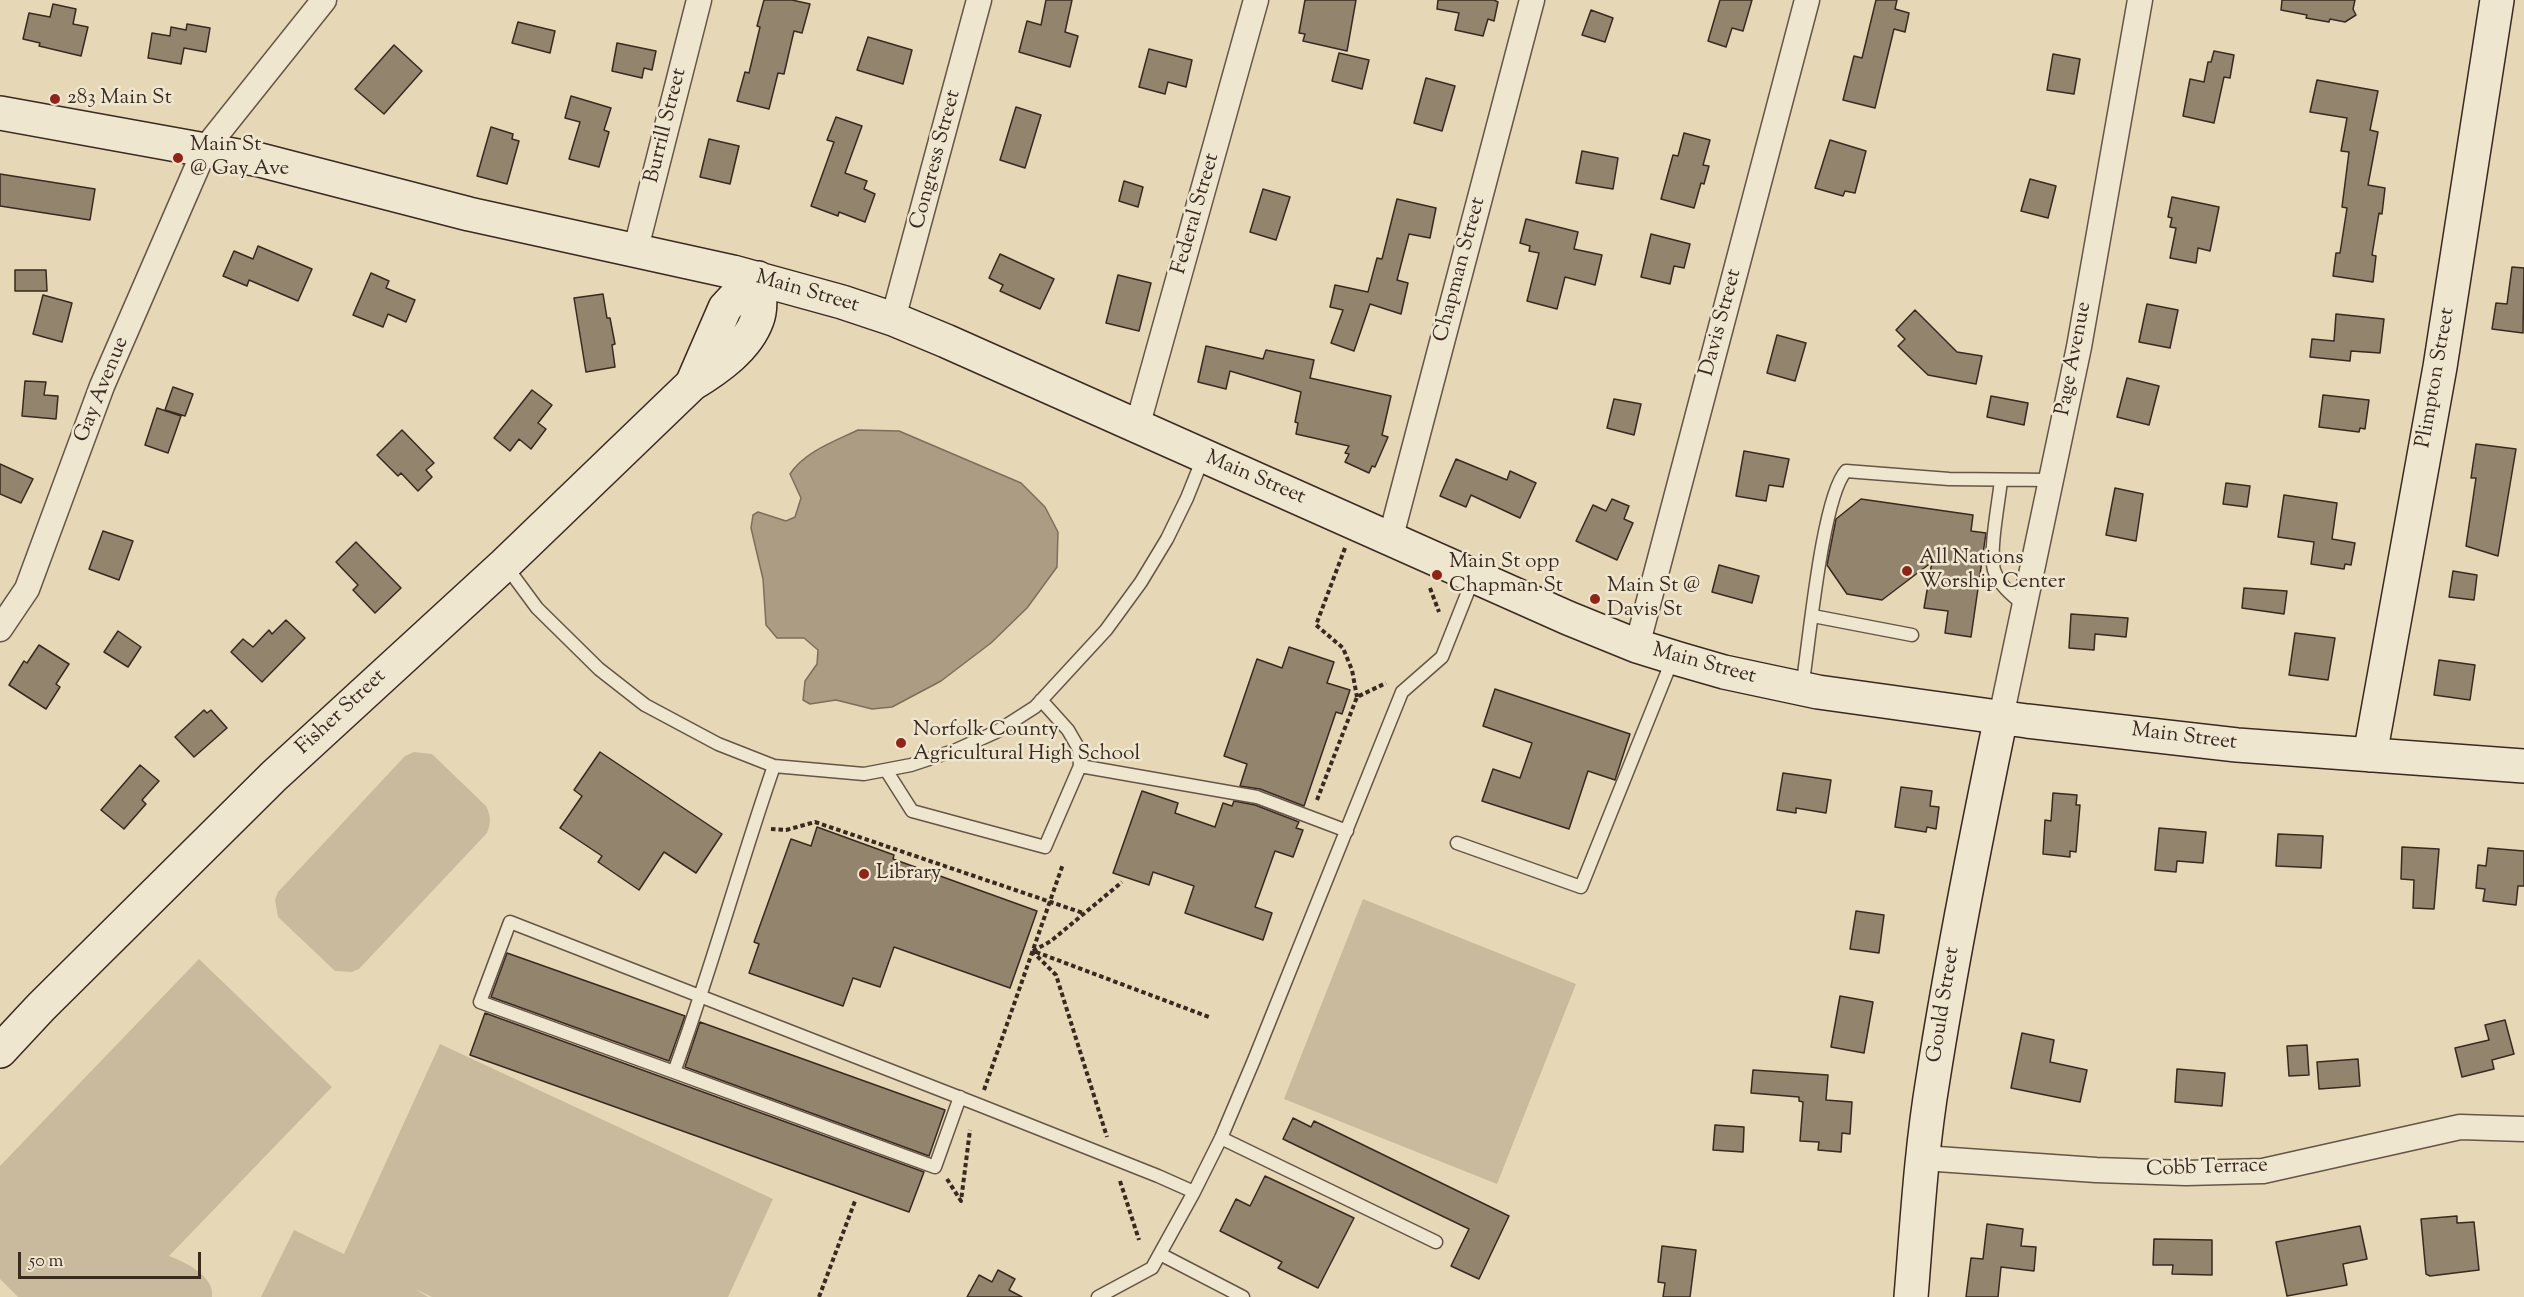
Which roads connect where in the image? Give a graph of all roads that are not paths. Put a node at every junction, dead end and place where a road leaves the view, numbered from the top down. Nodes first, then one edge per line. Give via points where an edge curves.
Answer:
1 (324, 0) edge
2 (699, 0) edge
3 (979, 0) edge
4 (1256, 0) edge
5 (1532, 0) edge
6 (1807, 0) edge
7 (2140, 0) edge
8 (2496, 0) edge
9 (0, 113) edge
10 (205, 149) junction
11 (634, 252) junction
12 (758, 278) junction
13 (893, 319) junction
14 (1137, 427) junction
15 (1203, 457) junction
16 (2001, 480) junction
17 (2051, 480) junction
18 (1390, 540) junction
19 (505, 564) junction
20 (1474, 578) junction
21 (2024, 606) junction
22 (1813, 616) junction
23 (0, 629) edge
24 (1912, 635) dead end
25 (1637, 646) junction
26 (1674, 657) junction
27 (1802, 689) junction
28 (1041, 700) junction
29 (2001, 717) junction
30 (2370, 756) junction
31 (774, 766) junction
32 (1080, 766) junction
33 (2524, 766) edge
34 (886, 770) junction
35 (1347, 831) junction
36 (1457, 843) dead end
37 (702, 995) junction
38 (0, 1051) edge
39 (674, 1072) junction
40 (960, 1097) junction
41 (2524, 1129) edge
42 (1221, 1138) junction
43 (1923, 1158) junction
44 (1194, 1192) junction
45 (1436, 1242) dead end
46 (1160, 1254) junction
47 (1098, 1297) edge
48 (1243, 1297) edge
49 (1911, 1297) edge

1 - 10 street, Gay Avenue
2 - 11 street, Burrill Street
3 - 13 street, Congress Street
4 - 14 street, Federal Street
5 - 18 street, Chapman Street
6 - 25 street, Davis Street
7 - 17 street, Page Avenue via 2079,347
8 - 30 main road, Plimpton Street via 2440,367
9 - 10 main road, Main Street
10 - 11 main road, Main Street
10 - 23 street, Gay Avenue via 102,386 27,590
11 - 12 main road, Main Street
12 - 13 main road, Main Street
12 - 19 main road, Fisher Street via 725,308 692,384
13 - 14 main road, Main Street
14 - 15 main road, Main Street
15 - 18 main road, Main Street
15 - 28 lane via 1172,528 1141,582 1106,630
16 - 17 lane
16 - 21 lane via 1994,570 2008,592
16 - 22 lane via 1846,471 1839,478 1826,526
17 - 21 street, Page Avenue
18 - 20 main road, Main Street
19 - 31 lane via 537,608 599,669 645,705 718,744
19 - 38 main road, Fisher Street via 274,776
20 - 25 main road, Main Street
20 - 35 lane via 1442,657 1402,692
21 - 29 street, Page Avenue
22 - 24 lane
22 - 27 lane
25 - 26 main road, Main Street
26 - 27 main road, Main Street
26 - 36 lane via 1581,887
27 - 29 main road, Main Street
28 - 32 lane via 1068,730 1079,749
28 - 34 lane via 996,732 956,750
29 - 30 main road, Main Street via 2237,745
29 - 43 main road, Gould Street via 1952,961
30 - 33 main road, Main Street
31 - 34 lane via 864,774
31 - 37 lane
32 - 34 lane via 1045,847 912,810
32 - 35 lane via 1257,797
35 - 42 lane
37 - 39 lane
37 - 39 lane via 510,922 480,1002
37 - 40 lane
39 - 40 lane via 935,1167
40 - 44 lane
41 - 43 street, Cobb Terrace via 2460,1127 2263,1171 2108,1171
42 - 44 lane
42 - 45 lane
43 - 49 main road, Gould Street
44 - 46 lane
46 - 47 lane via 1152,1268
46 - 48 lane

